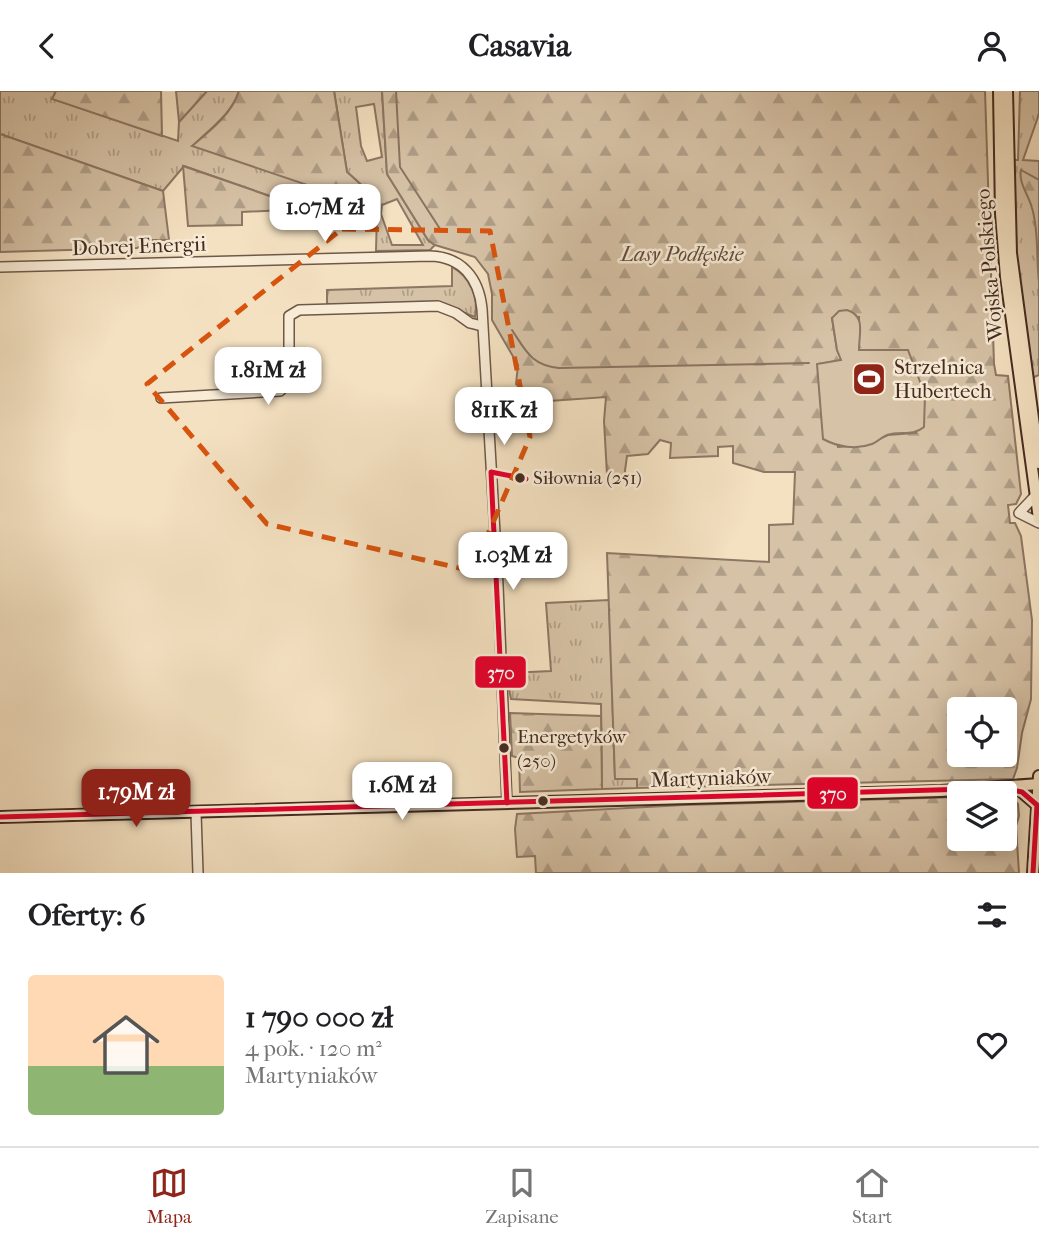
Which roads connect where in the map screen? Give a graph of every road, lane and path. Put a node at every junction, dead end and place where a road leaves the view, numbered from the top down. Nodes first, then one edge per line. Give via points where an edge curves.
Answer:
1 (999, 91) edge
2 (1007, 91) edge
3 (0, 267) edge
4 (482, 326) junction
5 (161, 398) dead end
6 (1039, 463) edge
7 (1036, 495) junction
8 (1039, 521) edge
9 (1039, 771) edge
10 (1039, 776) edge
11 (1039, 785) edge
12 (1024, 788) junction
13 (1039, 792) edge
14 (507, 803) junction
15 (1037, 805) edge
16 (196, 813) junction
17 (0, 817) edge
18 (198, 873) edge
19 (1033, 873) edge

1 - 7 main road, Wojska Polskiego via 1004,266
2 - 6 main road, Wojska Polskiego via 1011,253
3 - 4 street, Dobrej Energii via 439,256 457,263 472,277 480,294
4 - 5 street via 438,306 299,310 289,316 289,382 281,391
4 - 14 street, Dobrej Energii
7 - 8 main road, Wojska Polskiego
7 - 8 street via 1019,513
9 - 12 main road
10 - 11 main road
11 - 12 main road, Martyniaków
11 - 13 main road
12 - 13 main road, Martyniaków
12 - 14 main road, Martyniaków
12 - 15 main road
13 - 15 main road
14 - 16 main road, Martyniaków
15 - 19 main road
16 - 17 main road, Martyniaków
16 - 18 street

